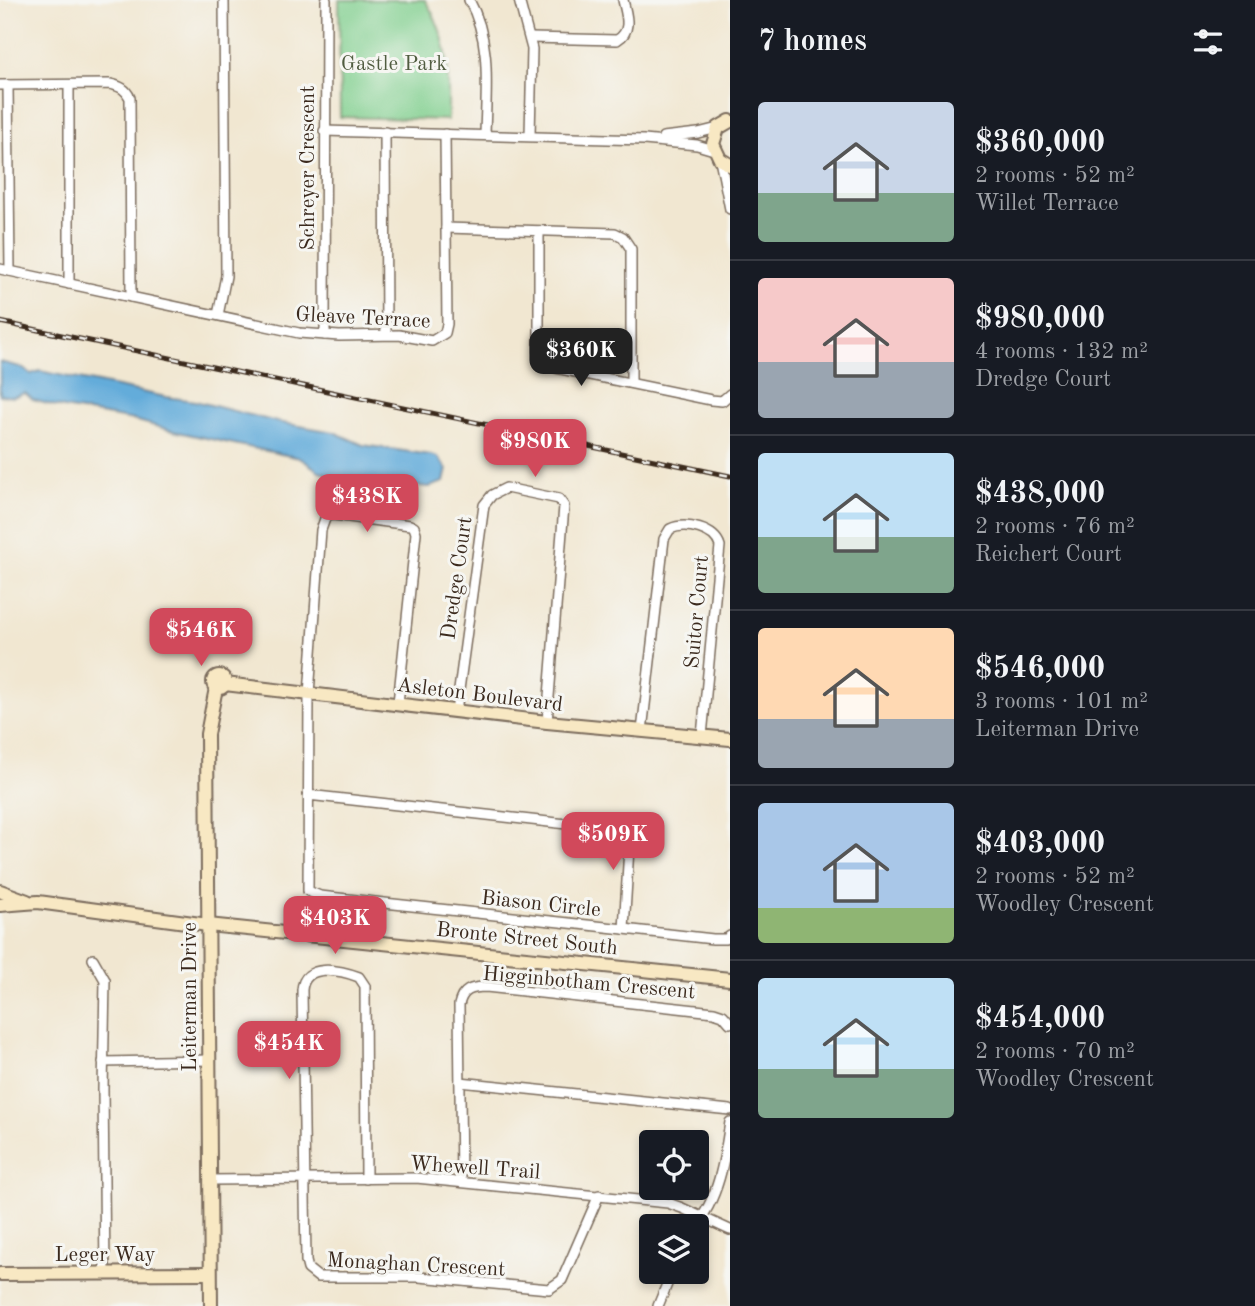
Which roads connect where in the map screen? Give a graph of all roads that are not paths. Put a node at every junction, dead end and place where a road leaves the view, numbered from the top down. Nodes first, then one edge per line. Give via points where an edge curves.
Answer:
1 (224, 0) edge
2 (326, 0) edge
3 (469, 0) edge
4 (519, 0) edge
5 (623, 0) edge
6 (530, 38) junction
7 (4, 85) edge
8 (68, 85) junction
9 (726, 120) edge
10 (324, 131) junction
11 (385, 132) junction
12 (445, 134) junction
13 (485, 135) junction
14 (530, 135) junction
15 (644, 140) junction
16 (721, 158) edge
17 (730, 209) edge
18 (446, 228) junction
19 (539, 231) junction
20 (5, 270) edge
21 (69, 284) junction
22 (131, 297) junction
23 (218, 315) junction
24 (386, 334) junction
25 (325, 335) junction
26 (631, 383) junction
27 (730, 394) edge
28 (221, 686) joint
29 (309, 694) junction
30 (398, 703) junction
31 (456, 712) junction
32 (547, 722) junction
33 (642, 731) junction
34 (702, 736) junction
35 (730, 739) edge
36 (308, 795) junction
37 (0, 891) edge
38 (27, 902) junction
39 (0, 905) edge
40 (208, 925) junction
41 (624, 929) junction
42 (730, 936) edge
43 (93, 959) dead end
44 (730, 978) edge
45 (730, 1023) edge
46 (209, 1060) junction
47 (103, 1062) junction
48 (460, 1082) junction
49 (730, 1110) edge
50 (730, 1122) edge
51 (306, 1179) junction
52 (366, 1179) junction
53 (211, 1180) junction
54 (461, 1182) junction
55 (599, 1195) junction
56 (696, 1214) edge
57 (704, 1214) edge
58 (709, 1220) edge
59 (730, 1230) edge
60 (106, 1273) junction
61 (210, 1273) junction
62 (0, 1274) edge
63 (667, 1284) edge
64 (211, 1306) edge
65 (658, 1306) edge

1 - 23 street via 226,276
2 - 10 street, Schreyer Crescent
3 - 13 street via 486,53
4 - 6 street
5 - 6 street via 627,29 617,40
6 - 14 street
7 - 8 street
7 - 20 street
8 - 21 street
8 - 22 street via 118,85 130,98
9 - 15 street via 698,133
9 - 16 street via 713,138
10 - 11 street
10 - 25 street, Schreyer Crescent
11 - 12 street
11 - 24 street
12 - 13 street
12 - 18 street, Gleave Terrace
13 - 14 street
14 - 15 street
15 - 16 street via 697,145
16 - 17 street
18 - 19 street
18 - 24 street, Gleave Terrace via 444,333 432,341
19 - 26 street via 540,352 544,362
19 - 26 street via 615,233 630,245
20 - 21 street, Gleave Terrace
21 - 22 street, Gleave Terrace
22 - 23 street, Gleave Terrace
23 - 25 street, Gleave Terrace
24 - 25 street, Gleave Terrace
26 - 27 street via 717,401
28 - 29 street, Asleton Boulevard
28 - 40 street, Leiterman Drive via 207,734
29 - 30 street, Asleton Boulevard
29 - 30 street, Biason Circle via 321,530 326,516 333,515 414,527
29 - 36 street, Biason Circle
30 - 31 street, Asleton Boulevard
31 - 32 street, Asleton Boulevard
31 - 32 street, Dredge Court via 484,505 506,488 559,499 565,506
32 - 33 street, Asleton Boulevard
33 - 34 street, Asleton Boulevard
33 - 34 street, Suitor Court via 664,539 670,528 680,526 709,532 720,547
34 - 35 street, Asleton Boulevard
36 - 41 street, Biason Circle via 620,832 629,848
36 - 41 street, Biason Circle via 308,891 314,895
37 - 38 street, Bronte Street South
38 - 39 street, Bronte Street South
38 - 40 street, Bronte Street South
40 - 44 street, Bronte Street South
40 - 46 street, Leiterman Drive
41 - 42 street via 713,939
43 - 47 street via 105,981
45 - 48 street, Higginbotham Crescent via 714,1012 474,987 466,990 459,1005
46 - 47 street
46 - 53 street, Leiterman Drive
47 - 60 street
48 - 49 street
48 - 54 street, Higginbotham Crescent
50 - 57 street via 721,1174
51 - 52 street, Whewell Trail
51 - 52 street via 303,983 307,976 323,970 359,977 365,986
51 - 53 street, Whewell Trail
51 - 55 street, Monaghan Crescent via 306,1261 318,1278 419,1277 548,1289 562,1280
52 - 54 street, Whewell Trail
53 - 61 street, Leiterman Drive
54 - 55 street, Whewell Trail
55 - 56 street, Whewell Trail via 668,1203
58 - 59 street, Whewell Trail
60 - 61 street, Leger Way
60 - 62 street, Leger Way
61 - 64 street, Leiterman Drive
63 - 65 street

